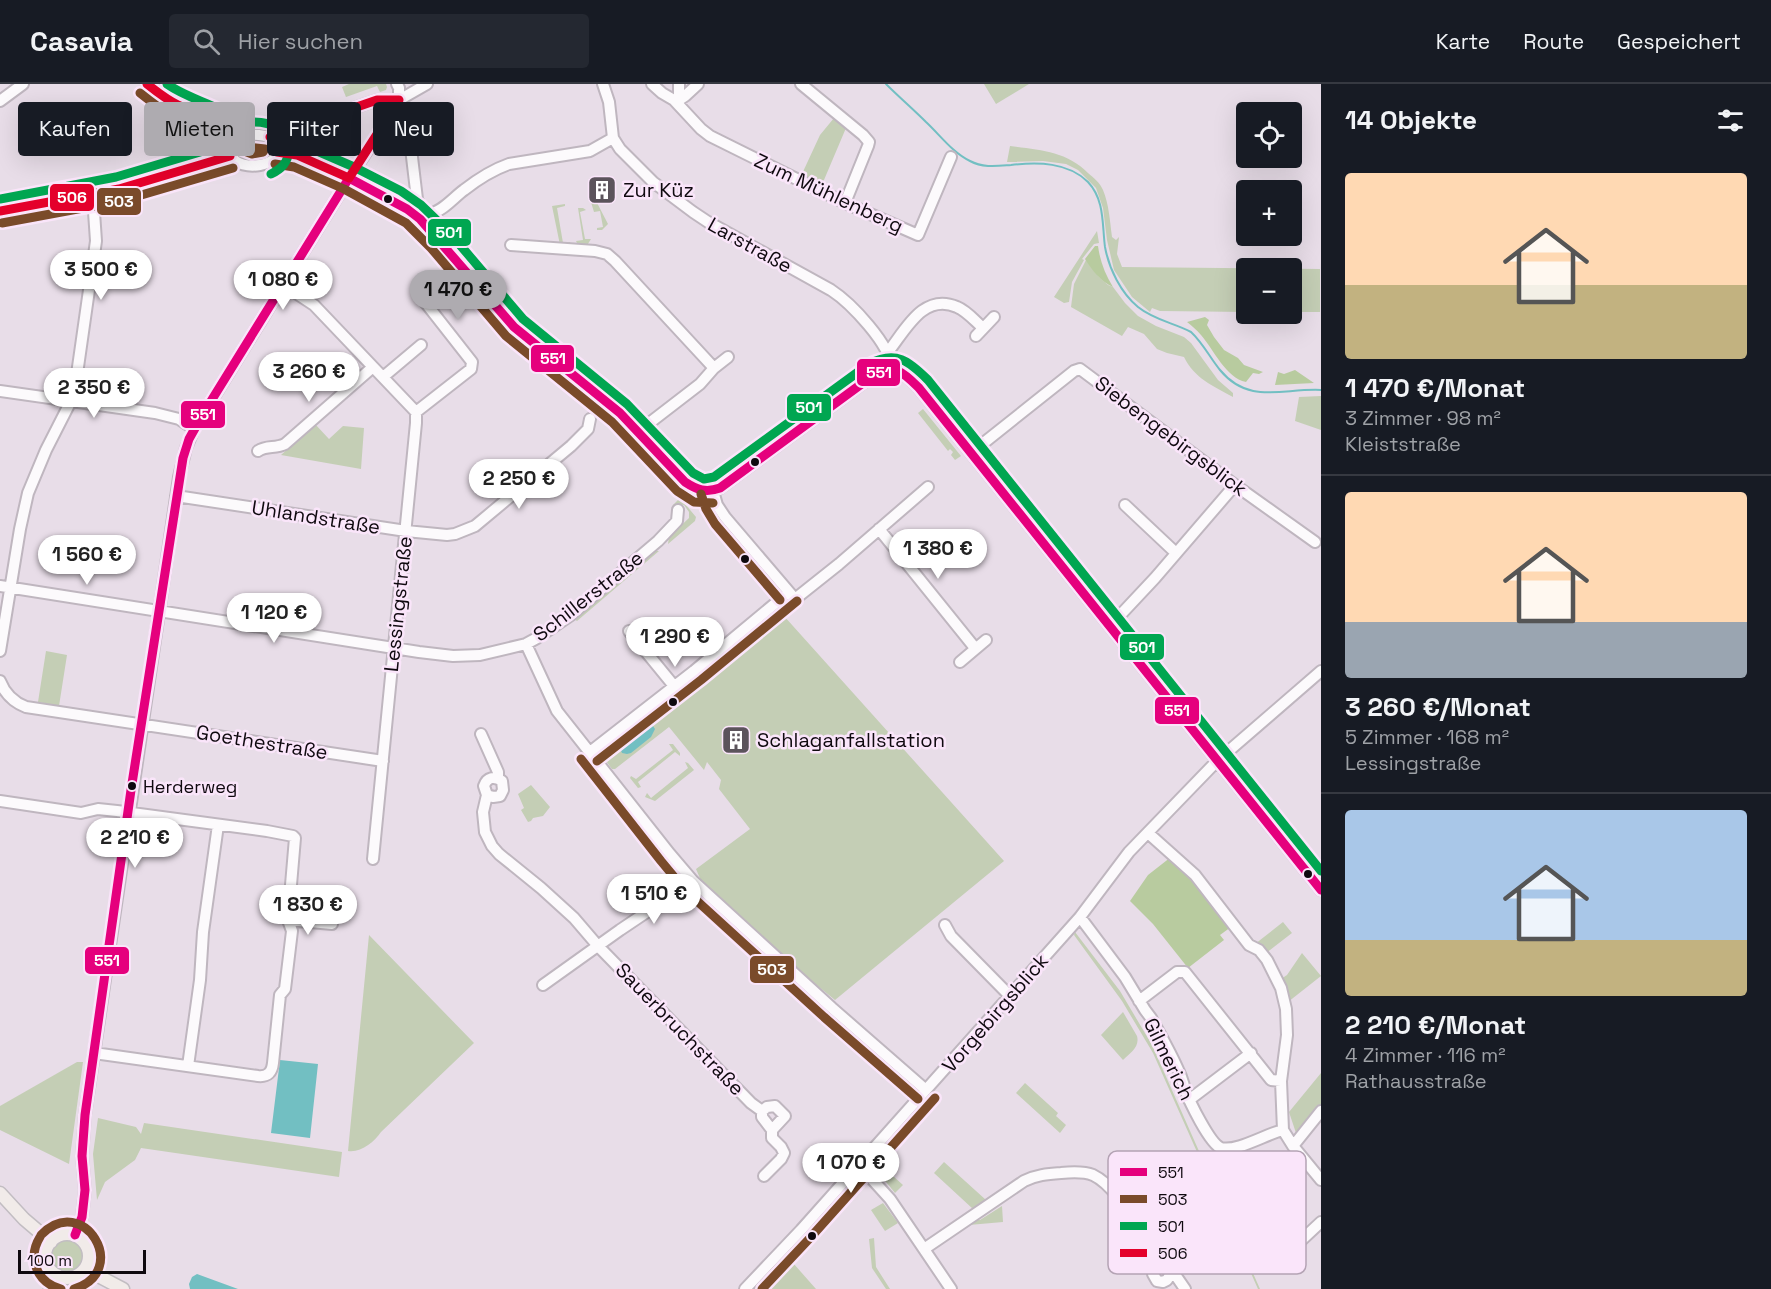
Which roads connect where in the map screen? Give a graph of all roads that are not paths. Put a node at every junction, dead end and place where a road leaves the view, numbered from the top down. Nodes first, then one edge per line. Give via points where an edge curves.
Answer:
1 (23, 84) edge
2 (147, 84) edge
3 (397, 84) edge
4 (427, 84) edge
5 (603, 84) edge
6 (652, 84) edge
7 (679, 84) edge
8 (698, 84) edge
9 (801, 84) edge
10 (399, 100) junction
11 (676, 100) junction
12 (0, 102) edge
13 (174, 102) edge
14 (361, 106) edge
15 (613, 138) junction
16 (230, 156) joint
17 (276, 156) edge
18 (299, 156) edge
19 (951, 157) dead end
20 (349, 178) junction
21 (89, 195) junction
22 (845, 203) junction
23 (0, 211) edge
24 (511, 245) dead end
25 (282, 285) junction
26 (421, 297) dead end
27 (994, 317) dead end
28 (421, 345) dead end
29 (888, 352) junction
30 (728, 357) dead end
31 (373, 367) junction
32 (714, 368) junction
33 (892, 369) junction
34 (383, 377) junction
35 (0, 391) edge
36 (70, 402) junction
37 (416, 412) junction
38 (590, 419) dead end
39 (194, 429) junction
40 (639, 431) junction
41 (258, 451) dead end
42 (971, 453) junction
43 (1235, 485) junction
44 (928, 487) dead end
45 (713, 491) junction
46 (176, 496) junction
47 (1125, 505) dead end
48 (678, 510) dead end
49 (879, 529) junction
50 (406, 531) junction
51 (1315, 542) dead end
52 (1176, 553) junction
53 (6, 587) edge
54 (792, 595) junction
55 (159, 611) junction
56 (1110, 626) junction
57 (629, 631) dead end
58 (986, 640) dead end
59 (526, 644) junction
60 (394, 648) junction
61 (975, 648) junction
62 (0, 651) edge
63 (960, 662) dead end
64 (1321, 671) edge
65 (0, 681) edge
66 (674, 686) junction
67 (142, 724) junction
68 (481, 734) dead end
69 (590, 752) junction
70 (383, 761) junction
71 (1217, 761) junction
72 (0, 801) edge
73 (129, 813) junction
74 (218, 825) junction
75 (1148, 832) junction
76 (374, 859) dead end
77 (693, 881) junction
78 (1321, 890) edge
79 (1080, 917) junction
80 (288, 920) junction
81 (332, 924) dead end
82 (945, 925) dead end
83 (598, 946) junction
84 (543, 985) dead end
85 (1009, 995) junction
86 (1139, 1001) junction
87 (94, 1053) junction
88 (1251, 1053) junction
89 (188, 1066) junction
90 (1281, 1081) junction
91 (926, 1090) junction
92 (1190, 1100) junction
93 (1321, 1111) edge
94 (762, 1112) junction
95 (772, 1130) junction
96 (1283, 1130) junction
97 (1293, 1146) junction
98 (1297, 1151) edge
99 (1306, 1162) edge
100 (857, 1167) junction
101 (764, 1176) dead end
102 (1321, 1180) edge
103 (1108, 1187) edge
104 (0, 1193) edge
105 (1321, 1222) edge
106 (75, 1235) junction
107 (1306, 1236) edge
108 (51, 1242) junction
109 (924, 1249) junction
110 (85, 1269) junction
111 (1154, 1274) edge
112 (57, 1275) junction
113 (1170, 1275) joint
114 (50, 1289) edge
115 (123, 1289) edge
116 (745, 1289) edge
117 (951, 1289) edge
118 (1185, 1289) edge

1 - 12 street
2 - 13 street
3 - 10 street
4 - 10 street
5 - 15 street
6 - 11 street, Zum Mühlenberg
7 - 11 street
8 - 11 street
9 - 22 street via 868,142
10 - 14 street via 377,100
10 - 15 street via 407,115 417,200 425,212 433,213 498,168 590,151
10 - 20 street
11 - 22 street, Zum Mühlenberg via 705,133
15 - 29 street, Larstraße via 653,182 693,212 839,295 855,309
16 - 17 street via 240,164 264,165
16 - 21 street
18 - 20 street
19 - 22 street, Zum Mühlenberg via 918,235
20 - 25 street
20 - 40 street via 420,219 514,327
21 - 23 street
21 - 36 street via 96,241
24 - 32 street via 607,254
25 - 31 street via 314,305
25 - 39 street
26 - 37 street via 472,362 471,369
27 - 29 street via 980,332 956,306 930,306 919,312
28 - 34 street
29 - 33 street, Larstraße
30 - 32 street
31 - 34 street
31 - 41 street via 285,444
32 - 40 street via 700,384
33 - 42 street via 919,388
33 - 45 street via 875,374
34 - 37 street
35 - 36 street
36 - 39 street via 154,412
36 - 53 street via 28,493
37 - 50 street, Lessingstraße
38 - 50 street, Uhlandstraße via 580,438 475,526 447,535
39 - 46 street via 183,458
40 - 45 street via 685,482 698,491
42 - 43 street, Siebengebirgsblick via 1080,369
42 - 56 street
43 - 51 street, Siebengebirgsblick
43 - 52 street
44 - 49 street
45 - 54 street via 725,517
46 - 50 street, Uhlandstraße
46 - 55 street
47 - 52 street
48 - 59 street, Schillerstraße via 676,521 658,541 555,627
49 - 54 street
49 - 61 street
50 - 60 street, Lessingstraße
52 - 56 street
53 - 55 street, Schillerstraße
53 - 62 street
54 - 66 street
55 - 60 street, Schillerstraße
55 - 67 street
56 - 71 street
57 - 66 street
58 - 61 street
59 - 60 street, Schillerstraße via 473,655
59 - 69 street via 558,711
60 - 70 street, Lessingstraße
61 - 63 street
64 - 71 street, Vorgebirgsblick
65 - 67 street, Goethestraße via 7,695 26,707
66 - 69 street
67 - 70 street, Goethestraße
67 - 73 street
68 - 83 street, Sauerbruchstraße via 503,785 502,793 493,798 486,795 484,826 492,846 560,904
69 - 77 street
70 - 76 street, Lessingstraße
71 - 75 street, Vorgebirgsblick
71 - 78 street
72 - 73 street via 81,813 98,809
73 - 74 street
73 - 87 street
74 - 80 street via 295,838
74 - 89 street
75 - 79 street, Vorgebirgsblick
75 - 90 street via 1195,875 1249,945 1259,950 1271,966 1281,988 1287,1019
77 - 83 street
77 - 91 street
79 - 85 street, Vorgebirgsblick
79 - 86 street, Gilmerich
80 - 81 street
80 - 89 street via 292,931 270,1073 262,1076
82 - 85 street
83 - 84 street
83 - 94 street, Sauerbruchstraße
85 - 91 street, Vorgebirgsblick
86 - 88 street via 1177,972 1185,972
86 - 92 street, Gilmerich via 1168,1047
87 - 89 street
87 - 106 street via 82,1139 84,1201
88 - 90 street via 1271,1080
88 - 92 street
90 - 96 street
91 - 100 street, Vorgebirgsblick
92 - 96 street, Gilmerich via 1207,1134 1219,1147 1237,1147
93 - 97 street
94 - 95 street, Sauerbruchstraße via 762,1119
94 - 95 street, Sauerbruchstraße via 775,1106 785,1116
95 - 101 street, Sauerbruchstraße via 771,1136 784,1153
96 - 97 street
97 - 98 street
99 - 102 street
100 - 109 street via 890,1198
100 - 116 street, Vorgebirgsblick
103 - 109 street via 1092,1175 1040,1174
104 - 108 main road
105 - 107 street
106 - 108 main road via 64,1234
106 - 110 main road via 88,1250
108 - 112 main road via 46,1260
109 - 117 street
110 - 112 main road via 72,1277
110 - 115 main road
111 - 113 street via 1159,1282 1167,1281
112 - 114 main road
113 - 118 street via 1176,1276

